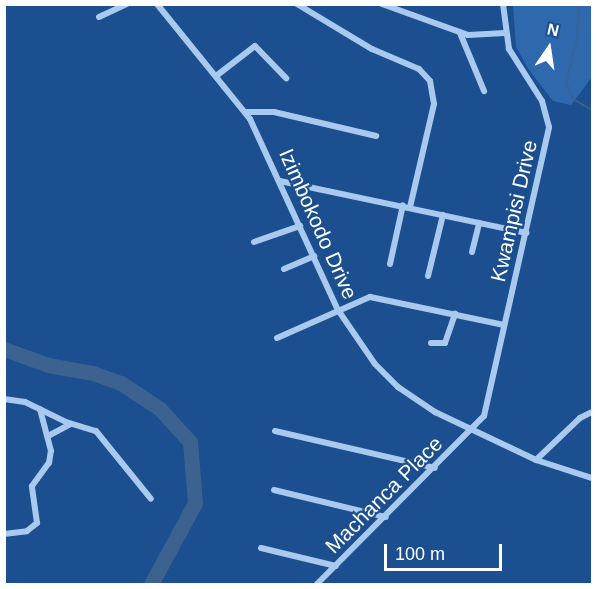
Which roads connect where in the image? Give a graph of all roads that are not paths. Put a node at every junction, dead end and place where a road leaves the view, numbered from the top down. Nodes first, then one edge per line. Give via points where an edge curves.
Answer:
1 (127, 4) edge
2 (156, 4) edge
3 (297, 4) edge
4 (382, 4) edge
5 (503, 4) edge
6 (99, 17) dead end
7 (460, 33) junction
8 (504, 33) junction
9 (216, 76) junction
10 (285, 78) dead end
11 (484, 90) dead end
12 (246, 112) junction
13 (376, 136) dead end
14 (280, 181) junction
15 (407, 206) junction
16 (443, 215) junction
17 (479, 223) junction
18 (300, 226) junction
19 (527, 233) junction
20 (254, 242) dead end
21 (472, 252) dead end
22 (314, 256) junction
23 (390, 264) dead end
24 (284, 269) dead end
25 (428, 276) dead end
26 (338, 310) junction
27 (455, 314) junction
28 (504, 325) junction
29 (277, 338) dead end
30 (431, 343) dead end
31 (4, 399) edge
32 (40, 410) junction
33 (592, 412) edge
34 (71, 424) junction
35 (474, 430) junction
36 (275, 431) dead end
37 (48, 436) junction
38 (536, 460) junction
39 (435, 468) junction
40 (592, 478) edge
41 (274, 490) dead end
42 (152, 499) dead end
43 (386, 517) junction
44 (4, 534) edge
45 (261, 548) dead end
46 (336, 566) junction
47 (317, 585) edge

1 - 6 street
2 - 9 street, Izimbokodo Drive
3 - 15 street via 372,49 419,69 430,81 434,104
4 - 7 street
5 - 8 street, Kwampisi Drive
7 - 8 street
7 - 11 street
8 - 19 street, Kwampisi Drive via 513,57 549,118 547,147
9 - 10 street via 255,46
9 - 12 street, Izimbokodo Drive
12 - 13 street via 274,112
12 - 14 street, Izimbokodo Drive
14 - 15 street
14 - 18 street, Izimbokodo Drive
15 - 16 street
15 - 23 street
16 - 17 street
16 - 25 street
17 - 19 street
17 - 21 street
18 - 20 street
18 - 22 street, Izimbokodo Drive
19 - 28 street, Kwampisi Drive
22 - 24 street
22 - 26 street, Izimbokodo Drive
26 - 27 street via 370,297
26 - 29 street
26 - 35 street, Izimbokodo Drive via 365,352 398,387 435,412
27 - 28 street
27 - 30 street via 446,343
28 - 35 street, Kwampisi Drive via 484,416
31 - 32 street
32 - 34 street
32 - 37 street
33 - 38 street via 580,418
34 - 37 street
34 - 42 street via 104,436
35 - 38 street, Izimbokodo Drive
35 - 39 street, Machanca Place
36 - 39 street
37 - 44 street via 49,463 32,486 37,524 27,531
38 - 40 street, Izimbokodo Drive
39 - 43 street, Machanca Place
41 - 43 street
43 - 46 street, Machanca Place
45 - 46 street
46 - 47 street, Machanca Place

